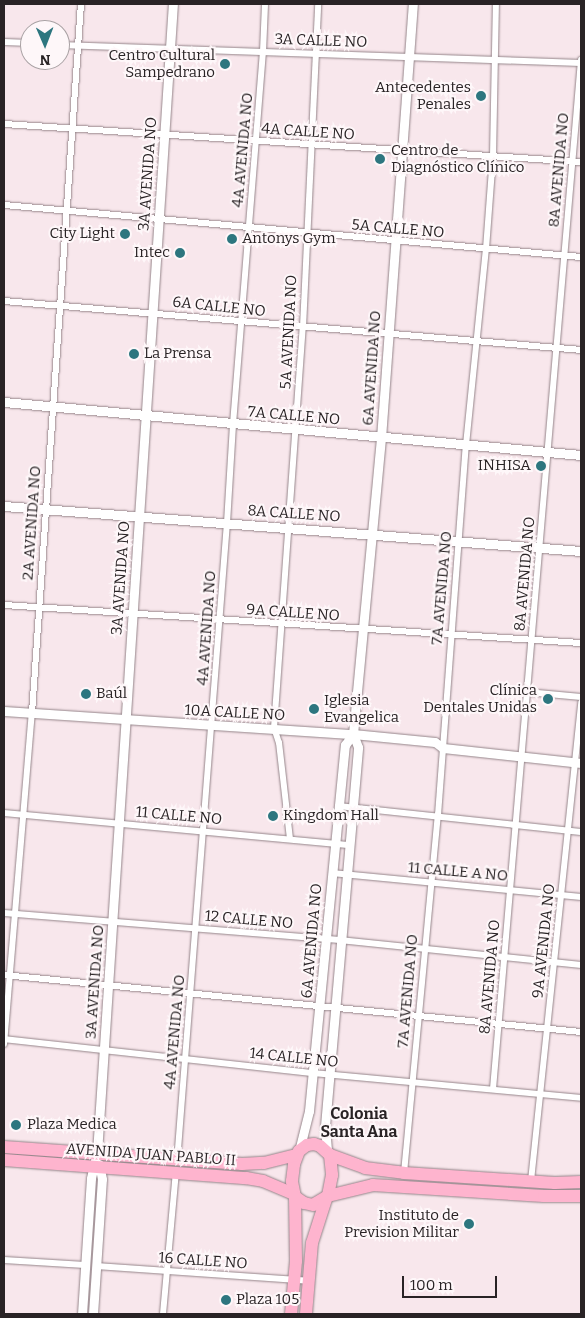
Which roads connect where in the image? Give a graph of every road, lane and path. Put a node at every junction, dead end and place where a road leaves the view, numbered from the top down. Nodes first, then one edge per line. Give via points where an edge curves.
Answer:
1 (81, 4) edge
2 (173, 4) edge
3 (265, 4) edge
4 (318, 4) edge
5 (413, 4) edge
6 (496, 4) edge
7 (4, 42) edge
8 (20, 43) edge
9 (70, 46) edge
10 (78, 46) junction
11 (170, 49) junction
12 (263, 52) junction
13 (317, 54) junction
14 (409, 57) junction
15 (495, 58) junction
16 (581, 62) edge
17 (4, 124) edge
18 (73, 128) junction
19 (164, 134) junction
20 (256, 141) junction
21 (311, 144) junction
22 (402, 150) junction
23 (493, 156) junction
24 (573, 162) junction
25 (581, 162) edge
26 (4, 205) edge
27 (67, 211) junction
28 (159, 220) junction
29 (249, 228) junction
30 (307, 233) junction
31 (395, 241) junction
32 (486, 249) junction
33 (565, 256) junction
34 (581, 257) edge
35 (4, 301) edge
36 (60, 306) junction
37 (153, 313) junction
38 (241, 322) junction
39 (303, 327) junction
40 (388, 335) junction
41 (477, 341) junction
42 (557, 348) junction
43 (581, 350) edge
44 (4, 402) edge
45 (53, 408) junction
46 (146, 416) junction
47 (233, 424) junction
48 (296, 430) junction
49 (380, 438) junction
50 (466, 445) junction
51 (548, 452) junction
52 (581, 455) edge
53 (4, 506) edge
54 (46, 509) junction
55 (139, 516) junction
56 (227, 523) junction
57 (290, 528) junction
58 (372, 534) junction
59 (458, 541) junction
60 (540, 547) junction
61 (581, 551) edge
62 (4, 605) edge
63 (39, 608) junction
64 (133, 614) junction
65 (219, 620) junction
66 (280, 624) junction
67 (363, 630) junction
68 (450, 635) junction
69 (532, 640) junction
70 (581, 643) edge
71 (527, 692) junction
72 (581, 697) edge
73 (581, 703) edge
74 (4, 711) edge
75 (32, 713) junction
76 (126, 719) junction
77 (212, 726) junction
78 (274, 728) junction
79 (353, 734) junction
80 (443, 748) junction
81 (522, 757) junction
82 (578, 763) edge
83 (338, 806) junction
84 (354, 808) junction
85 (4, 813) edge
86 (22, 814) junction
87 (438, 815) junction
88 (119, 823) junction
89 (516, 824) junction
90 (568, 830) junction
91 (203, 831) junction
92 (581, 832) edge
93 (290, 839) junction
94 (334, 843) junction
95 (351, 845) junction
96 (332, 872) junction
97 (348, 874) junction
98 (431, 882) junction
99 (510, 890) junction
100 (562, 895) junction
101 (581, 897) edge
102 (4, 913) edge
103 (15, 914) junction
104 (113, 922) junction
105 (196, 928) junction
106 (326, 939) junction
107 (340, 940) junction
108 (424, 949) junction
109 (505, 957) junction
110 (554, 962) junction
111 (581, 965) edge
112 (7, 976) edge
113 (108, 986) junction
114 (191, 994) junction
115 (320, 1006) junction
116 (335, 1008) junction
117 (418, 1016) junction
118 (499, 1023) junction
119 (548, 1029) junction
120 (581, 1032) edge
121 (4, 1039) edge
122 (4, 1044) edge
123 (104, 1050) junction
124 (184, 1059) junction
125 (313, 1073) junction
126 (329, 1074) junction
127 (412, 1082) junction
128 (493, 1089) junction
129 (541, 1094) junction
130 (581, 1098) edge
131 (4, 1146) edge
132 (329, 1152) junction
133 (298, 1153) junction
134 (98, 1154) junction
135 (177, 1159) junction
136 (4, 1160) edge
137 (97, 1167) junction
138 (176, 1173) junction
139 (404, 1173) junction
140 (531, 1181) junction
141 (581, 1182) edge
142 (472, 1191) junction
143 (294, 1195) junction
144 (581, 1196) edge
145 (327, 1197) junction
146 (4, 1260) edge
147 (85, 1265) junction
148 (96, 1266) junction
149 (167, 1271) junction
150 (294, 1280) junction
151 (308, 1281) junction
152 (82, 1314) edge
153 (93, 1314) edge
154 (163, 1314) edge
155 (291, 1314) edge
156 (306, 1314) edge

1 - 10 street, 2A AVENIDA NO
2 - 11 street, 3A AVENIDA NO
3 - 12 street, 4A AVENIDA NO
4 - 13 street, 5A AVENIDA NO
5 - 14 street, 6A AVENIDA NO
6 - 15 street, 7A AVENIDA NO
7 - 8 street
9 - 10 street, 3A CALLE NO
10 - 11 street, 3A CALLE NO
10 - 18 street, 2A AVENIDA NO
11 - 12 street, 3A CALLE NO
11 - 19 street, 3A AVENIDA NO
12 - 13 street, 3A CALLE NO
12 - 20 street, 4A AVENIDA NO
13 - 14 street, 3A CALLE NO
13 - 21 street, 5A AVENIDA NO
14 - 15 street, 3A CALLE NO
14 - 22 street, 6A AVENIDA NO
15 - 16 street, 3A CALLE NO
15 - 23 street, 7A AVENIDA NO
16 - 24 street, 8A AVENIDA NO
17 - 18 street, 4A CALLE NO
18 - 19 street, 4A CALLE NO
18 - 27 street, 2A AVENIDA NO
19 - 20 street, 4A CALLE NO
19 - 28 street, 3A AVENIDA NO
20 - 21 street, 4A CALLE NO
20 - 29 street, 4A AVENIDA NO
21 - 22 street, 4A CALLE NO
21 - 30 street, 5A AVENIDA NO
22 - 23 street, 4A CALLE NO
22 - 31 street, 6A AVENIDA NO
23 - 24 street, 4A CALLE NO
23 - 32 street, 7A AVENIDA NO
24 - 25 street, 4A CALLE NO
24 - 33 street, 8A AVENIDA NO
26 - 27 street, 5A CALLE NO
27 - 28 street, 5A CALLE NO
27 - 36 street, 2A AVENIDA NO
28 - 29 street, 5A CALLE NO
28 - 37 street, 3A AVENIDA NO
29 - 30 street, 5A CALLE NO
29 - 38 street, 4A AVENIDA NO
30 - 31 street, 5A CALLE NO
30 - 39 street, 5A AVENIDA NO
31 - 32 street, 5A CALLE NO
31 - 40 street, 6A AVENIDA NO
32 - 33 street, 5A CALLE NO
32 - 41 street, 7A AVENIDA NO
33 - 34 street, 5A CALLE NO
33 - 42 street, 8A AVENIDA NO
35 - 36 street, 6A CALLE NO
36 - 37 street, 6A CALLE NO
36 - 45 street, 2A AVENIDA NO
37 - 38 street, 6A CALLE NO
37 - 46 street, 3A AVENIDA NO
38 - 39 street, 6A CALLE NO
38 - 47 street, 4A AVENIDA NO
39 - 40 street, 6A CALLE NO
39 - 48 street, 5A AVENIDA NO
40 - 41 street, 6A CALLE NO
40 - 49 street, 6A AVENIDA NO
41 - 42 street, 6A CALLE NO
41 - 50 street, 7A AVENIDA NO
42 - 43 street, 6A CALLE NO
42 - 51 street, 8A AVENIDA NO
44 - 45 street, 7A CALLE NO
45 - 46 street, 7A CALLE NO
45 - 54 street, 2A AVENIDA NO
46 - 47 street, 7A CALLE NO
46 - 55 street, 3A AVENIDA NO
47 - 48 street, 7A CALLE NO
47 - 56 street, 4A AVENIDA NO
48 - 49 street, 7A CALLE NO
48 - 57 street, 5A AVENIDA NO
49 - 50 street, 7A CALLE NO
49 - 58 street, 6A AVENIDA NO
50 - 51 street, 7A CALLE NO
50 - 59 street, 7A AVENIDA NO
51 - 52 street, 7A CALLE NO
51 - 60 street, 8A AVENIDA NO
53 - 54 street, 8A CALLE NO
54 - 55 street, 8A CALLE NO
54 - 63 street, 2A AVENIDA NO
55 - 56 street, 8A CALLE NO
55 - 64 street, 3A AVENIDA NO
56 - 57 street, 8A CALLE NO
56 - 65 street, 4A AVENIDA NO
57 - 58 street, 8A CALLE NO
57 - 66 street, 5A AVENIDA NO
58 - 59 street, 8A CALLE NO
58 - 67 street, 6A AVENIDA NO
59 - 60 street, 8A CALLE NO
59 - 68 street, 7A AVENIDA NO
60 - 61 street, 8A CALLE NO
60 - 69 street, 8A AVENIDA NO
62 - 63 street, 9A CALLE NO
63 - 64 street, 9A CALLE NO
63 - 75 street, 2A AVENIDA NO
64 - 65 street, 9A CALLE NO
64 - 76 street, 3A AVENIDA NO
65 - 66 street, 9A CALLE NO
65 - 77 street, 4A AVENIDA NO
66 - 67 street, 9A CALLE NO
66 - 78 street, 5A AVENIDA NO
67 - 68 street, 9A CALLE NO
67 - 79 street, 6A AVENIDA NO
68 - 69 street, 9A CALLE NO
68 - 80 street, 7A AVENIDA NO
69 - 70 street, 9A CALLE NO
69 - 71 street, 8A AVENIDA NO
71 - 72 street
71 - 81 street, 8A AVENIDA NO
73 - 82 street, 9A AVENIDA NO
74 - 75 street, 10A CALLE NO
75 - 76 street, 10A CALLE NO
75 - 86 street, 2A AVENIDA NO
76 - 77 street, 10A CALLE NO
76 - 88 street, 3A AVENIDA NO
77 - 78 street, 10A CALLE NO
77 - 91 street, 4A AVENIDA NO
78 - 79 street, 10A CALLE NO
78 - 93 street, 5A AVENIDA NO via 279,743
79 - 80 street, 10A CALLE NO via 435,742
79 - 83 street, 6A AVENIDA NO via 345,745
79 - 84 street, 6A AVENIDA NO via 358,746
80 - 81 street, 10A CALLE NO
80 - 87 street, 7A AVENIDA NO
81 - 82 street, 10A CALLE NO
81 - 89 street, 8A AVENIDA NO
82 - 90 street, 9A AVENIDA NO
83 - 84 street
83 - 94 street, 6A AVENIDA NO
84 - 87 street
84 - 95 street, 6A AVENIDA NO
85 - 86 street, 11 CALLE NO
86 - 88 street, 11 CALLE NO
86 - 103 street, 2A AVENIDA NO
87 - 89 street
87 - 98 street, 7A AVENIDA NO
88 - 91 street, 11 CALLE NO
88 - 104 street, 3A AVENIDA NO
89 - 90 street
89 - 99 street, 8A AVENIDA NO
90 - 92 street
90 - 100 street, 9A AVENIDA NO
91 - 93 street, 11 CALLE NO
91 - 105 street, 4A AVENIDA NO
93 - 94 street, 11 CALLE NO
94 - 95 street, 11 CALLE NO
94 - 96 street, 6A AVENIDA NO
95 - 97 street, 6A AVENIDA NO
96 - 97 street, 11 CALLE A NO
96 - 106 street, 6A AVENIDA NO
97 - 98 street, 11 CALLE A NO
97 - 107 street, 6A AVENIDA NO
98 - 99 street, 11 CALLE A NO
98 - 108 street, 7A AVENIDA NO
99 - 100 street, 11 CALLE A NO
99 - 109 street, 8A AVENIDA NO
100 - 101 street, 11 CALLE A NO
100 - 110 street, 9A AVENIDA NO
102 - 103 street, 12 CALLE NO
103 - 104 street, 12 CALLE NO
103 - 112 street, 2A AVENIDA NO
104 - 105 street, 12 CALLE NO
104 - 113 street, 3A AVENIDA NO
105 - 106 street, 12 CALLE NO
105 - 114 street, 4A AVENIDA NO
106 - 107 street, 12 CALLE NO
106 - 115 street, 6A AVENIDA NO
107 - 108 street, 12 CALLE NO
107 - 116 street, 6A AVENIDA NO
108 - 109 street, 12 CALLE NO
108 - 117 street, 7A AVENIDA NO
109 - 110 street, 12 CALLE NO
109 - 118 street, 8A AVENIDA NO
110 - 111 street, 12 CALLE NO
110 - 119 street, 9A AVENIDA NO
112 - 113 street
112 - 121 street, 2A AVENIDA NO
113 - 114 street
113 - 123 street, 3A AVENIDA NO
114 - 115 street
114 - 124 street, 4A AVENIDA NO
115 - 116 street
115 - 125 street, 6A AVENIDA NO
116 - 117 street
116 - 126 street, 6A AVENIDA NO
117 - 118 street
117 - 127 street, 7A AVENIDA NO
118 - 119 street
118 - 128 street, 8A AVENIDA NO
119 - 120 street
119 - 129 street, 9A AVENIDA NO
121 - 122 street, 2A AVENIDA NO
121 - 123 street, 14 CALLE NO
123 - 124 street, 14 CALLE NO
123 - 134 street, 3A AVENIDA NO
124 - 125 street, 14 CALLE NO
124 - 135 street, 4A AVENIDA NO
125 - 126 street, 14 CALLE NO
125 - 133 street, 6A AVENIDA NO via 309,1110
126 - 127 street, 14 CALLE NO
126 - 132 street, 6A AVENIDA NO via 324,1126
127 - 128 street, 14 CALLE NO
127 - 139 street, 7A AVENIDA NO
128 - 129 street, 14 CALLE NO
129 - 130 street, 14 CALLE NO
129 - 140 street, 9A AVENIDA NO
131 - 134 highway, AVENIDA JUAN PABLO II
132 - 133 highway via 314,1144 307,1145
132 - 139 highway via 365,1168
132 - 145 highway via 332,1183
133 - 135 highway, AVENIDA JUAN PABLO II via 264,1163
133 - 143 highway via 293,1172
134 - 135 highway, AVENIDA JUAN PABLO II
134 - 137 street, 3A AVENIDA NO
135 - 138 street, 4A AVENIDA NO
136 - 137 highway, AVENIDA JUAN PABLO II
137 - 138 highway, AVENIDA JUAN PABLO II
137 - 147 street, 3A AVENIDA NO via 91,1178
137 - 148 street, 3A AVENIDA NO via 102,1179
138 - 143 highway, AVENIDA JUAN PABLO II via 263,1181
138 - 149 street, 4A AVENIDA NO
139 - 140 highway
140 - 141 highway
140 - 142 highway via 526,1187 492,1186
142 - 144 highway
142 - 145 highway via 373,1185
143 - 145 highway via 313,1205
143 - 150 highway via 297,1226
145 - 151 highway via 314,1235
146 - 147 street
147 - 152 street, 3A AVENIDA NO
148 - 149 street, 16 CALLE NO
148 - 153 street, 3A AVENIDA NO
149 - 150 street, 16 CALLE NO
149 - 154 street, 4A AVENIDA NO
150 - 151 street, 16 CALLE NO
150 - 155 highway
151 - 156 highway

